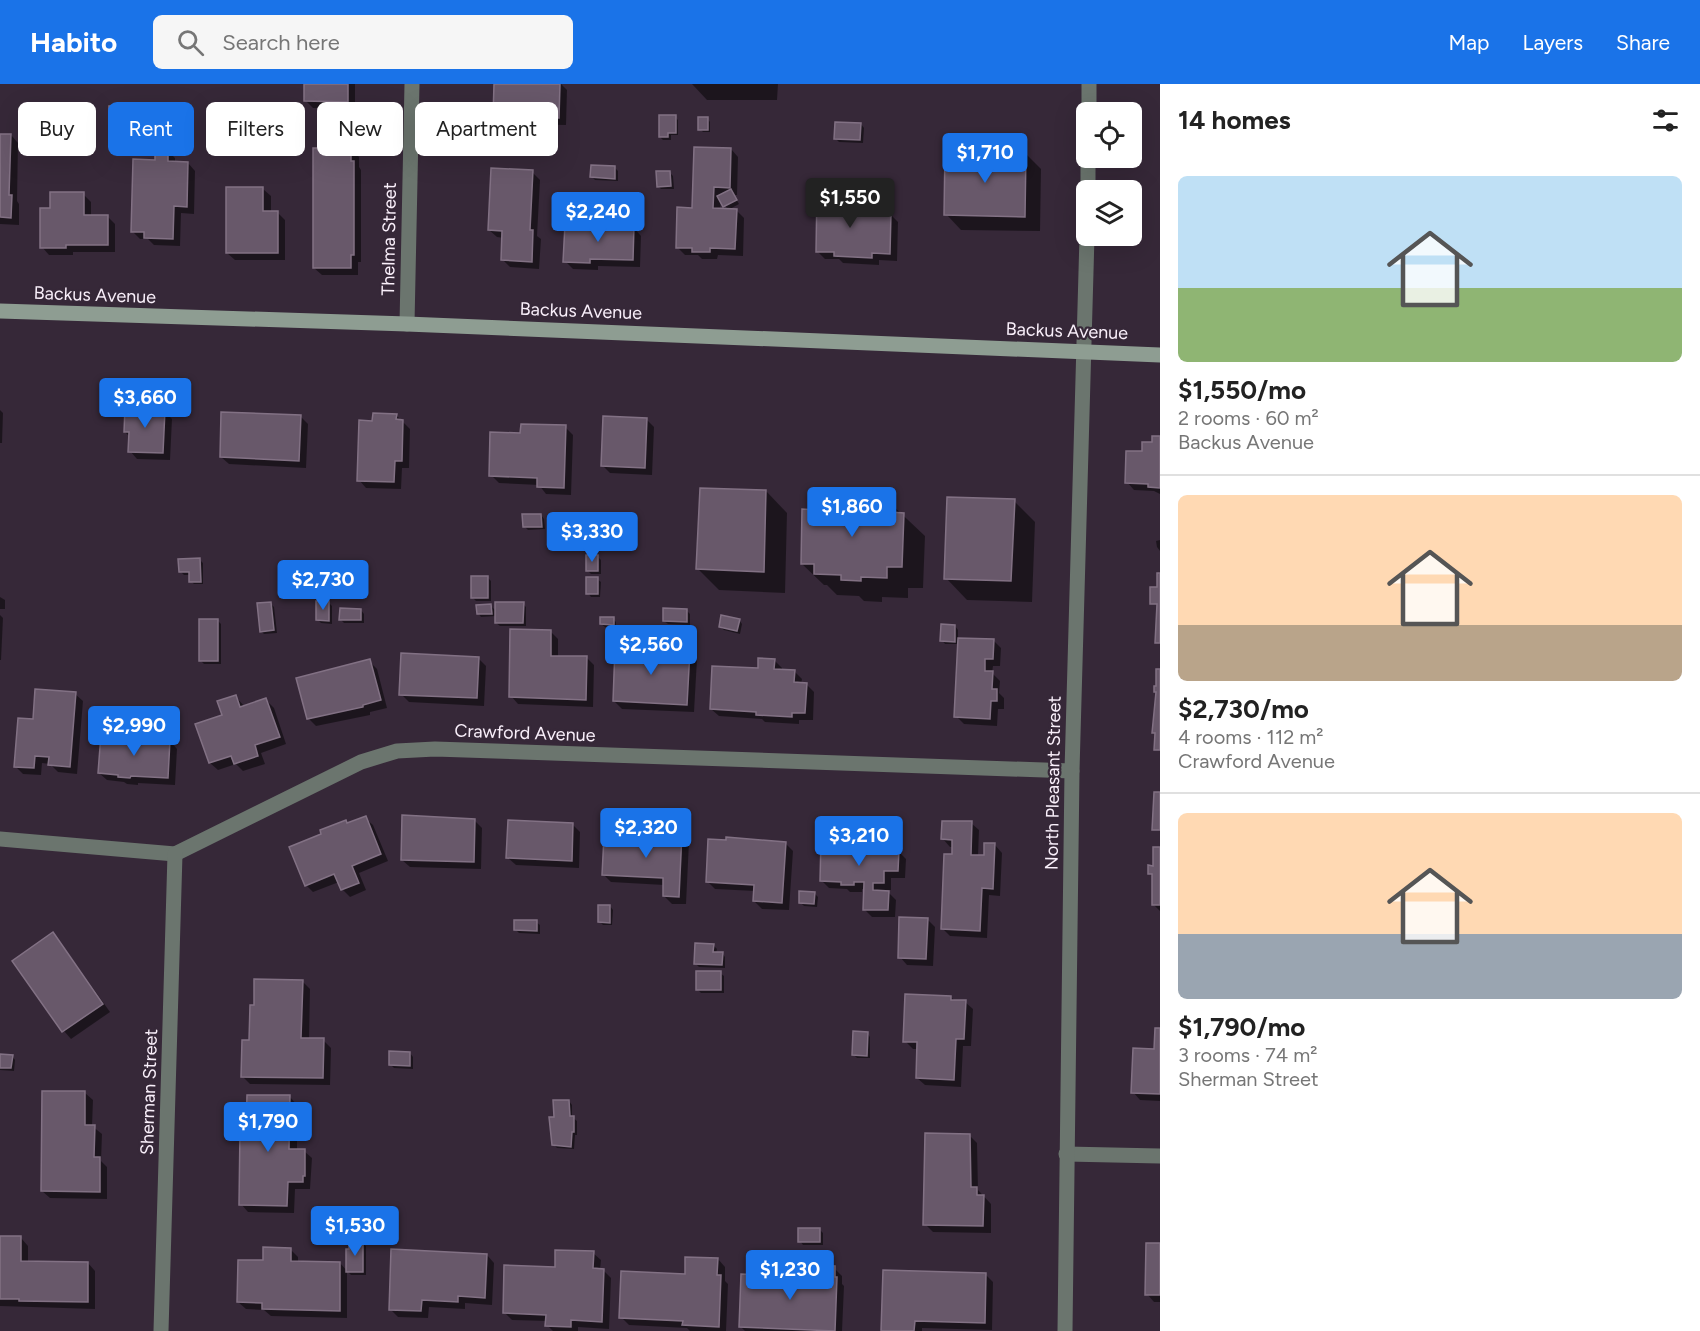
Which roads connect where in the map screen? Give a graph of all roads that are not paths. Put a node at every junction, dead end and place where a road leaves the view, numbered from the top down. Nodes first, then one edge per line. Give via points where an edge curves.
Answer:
1 (412, 84) edge
2 (1089, 84) edge
3 (1089, 102) edge
4 (1087, 246) edge
5 (0, 311) edge
6 (407, 324) junction
7 (1085, 351) junction
8 (1160, 355) edge
9 (1072, 771) junction
10 (0, 839) edge
11 (176, 854) junction
12 (1066, 1154) junction
13 (1160, 1156) edge
14 (161, 1331) edge
15 (1065, 1331) edge

1 - 6 street, Thelma Street
2 - 3 street
4 - 7 street, North Pleasant Street
5 - 6 street, Backus Avenue
6 - 7 street, Backus Avenue
7 - 8 street, Backus Avenue
7 - 9 street, North Pleasant Street
9 - 11 street, Crawford Avenue via 435,749 397,751 361,762
9 - 12 street, North Pleasant Street
10 - 11 street
11 - 14 street, Sherman Street
12 - 13 street
12 - 15 street, North Pleasant Street

